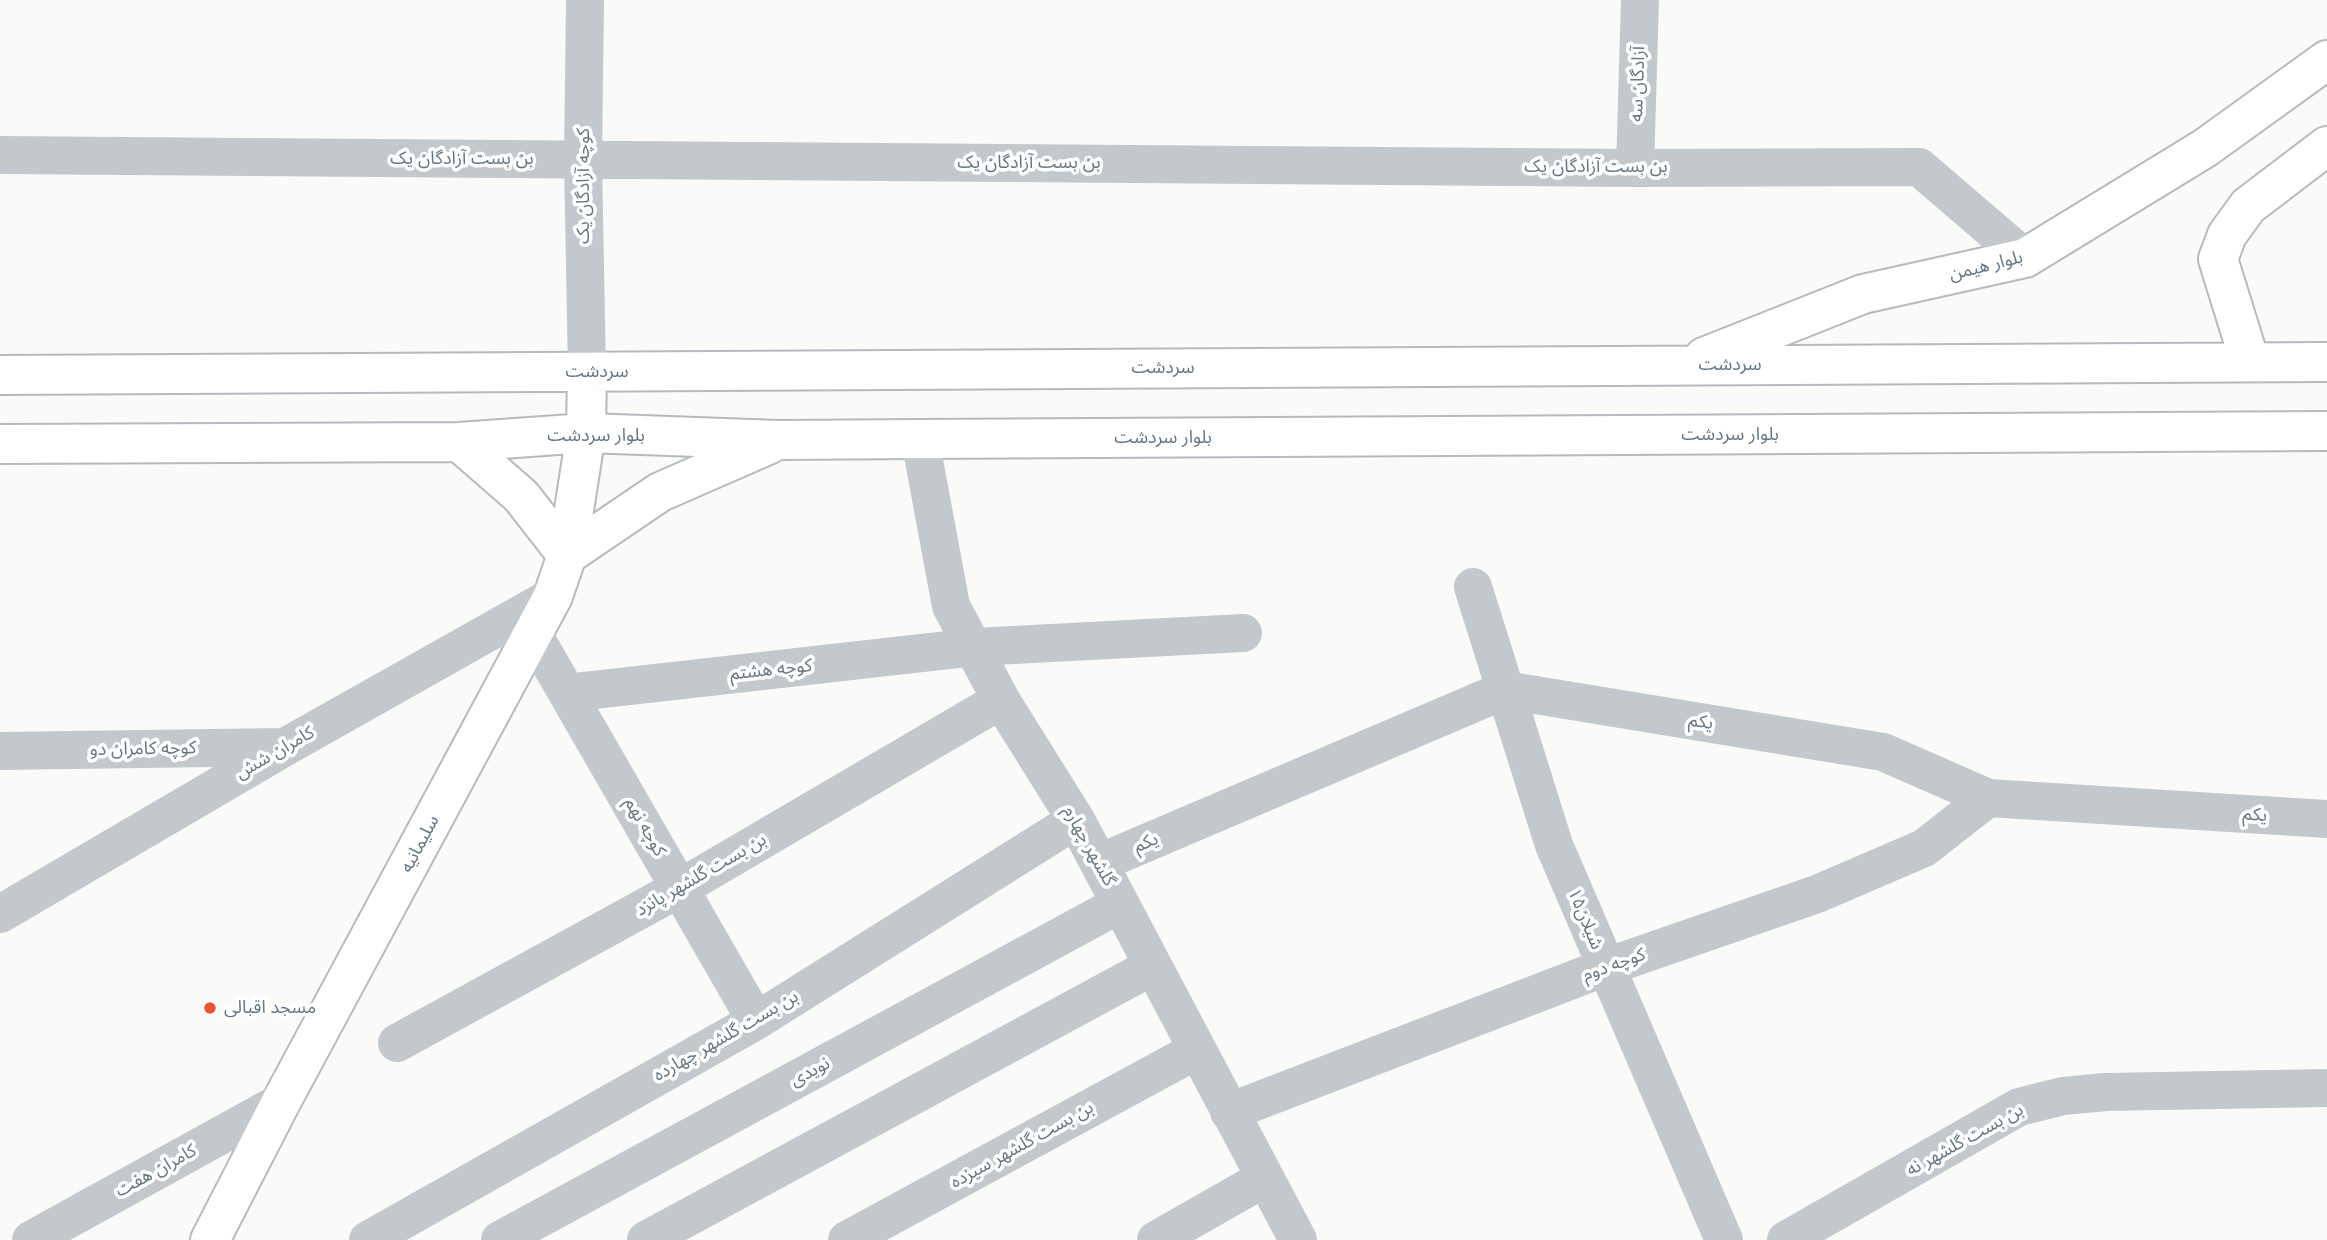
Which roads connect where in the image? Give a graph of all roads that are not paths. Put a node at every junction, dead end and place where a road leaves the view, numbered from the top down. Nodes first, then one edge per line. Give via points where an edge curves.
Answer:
1 (584, 0) edge
2 (1640, 0) edge
3 (2327, 60) edge
4 (2327, 146) edge
5 (0, 155) edge
6 (583, 160) junction
7 (1635, 167) junction
8 (2025, 258) junction
9 (2249, 362) junction
10 (2327, 362) edge
11 (1685, 365) junction
12 (587, 372) junction
13 (0, 375) edge
14 (2327, 431) edge
15 (586, 433) junction
16 (920, 439) junction
17 (780, 440) junction
18 (459, 442) junction
19 (0, 444) edge
20 (567, 555) junction
21 (1473, 587) dead end
22 (553, 596) junction
23 (1242, 633) dead end
24 (533, 634) junction
25 (975, 647) junction
26 (1505, 690) junction
27 (567, 693) junction
28 (1001, 699) junction
29 (285, 747) junction
30 (0, 751) edge
31 (1988, 798) junction
32 (2327, 819) edge
33 (1076, 820) junction
34 (1099, 863) junction
35 (680, 888) junction
36 (1121, 904) junction
37 (0, 914) edge
38 (1153, 966) junction
39 (1606, 967) junction
40 (757, 1021) junction
41 (397, 1043) dead end
42 (1197, 1050) junction
43 (2327, 1088) edge
44 (281, 1102) junction
45 (1229, 1112) junction
46 (1265, 1178) junction
47 (32, 1240) edge
48 (210, 1240) edge
49 (368, 1240) edge
50 (500, 1240) edge
51 (646, 1240) edge
52 (847, 1240) edge
53 (1156, 1240) edge
54 (1298, 1240) edge
55 (1724, 1240) edge
56 (1786, 1240) edge

1 - 6 street, کوچه آزادگان یک
2 - 7 street, آزادگان سه
3 - 8 main road, بلوار هیمن via 2205,148
4 - 9 main road via 2248,206 2227,235 2218,258
5 - 6 street, بن بست آزادگان یک
6 - 7 street, بن بست آزادگان یک
6 - 12 street, کوچه آزادگان یک
7 - 8 street, بن بست آزادگان یک via 1919,167
8 - 11 main road, بلوار هیمن via 1863,294
9 - 10 main road, سردشت
9 - 11 main road, سردشت
11 - 12 main road, سردشت
12 - 13 main road, سردشت
12 - 15 main road, سلیمانیه
14 - 16 main road, بلوار سردشت
15 - 17 main road, بلوار سردشت
15 - 18 main road, بلوار سردشت
15 - 20 main road, سلیمانیه
16 - 17 main road, بلوار سردشت
16 - 25 street, گلشهر چهارم via 951,606
17 - 20 main road via 660,492
18 - 19 main road, بلوار سردشت
18 - 20 main road via 521,496
20 - 22 main road, سلیمانیه
21 - 26 street, شیلان۱۵
22 - 24 main road, سلیمانیه
22 - 29 street, کامران شش
23 - 25 street, کوچه هشتم
24 - 27 street, کوچه نهم
24 - 44 main road, سلیمانیه
25 - 27 street, کوچه هشتم
25 - 28 street, گلشهر چهارم
26 - 31 street, یکم via 1883,752
26 - 34 street, یکم
26 - 39 street, شیلان۱۵ via 1554,845
27 - 35 street, کوچه نهم
28 - 33 street, گلشهر چهارم
28 - 35 street, بن بست گلشهر پانزد
29 - 30 street, کوچه کامران دو
29 - 37 street, کامران شش
31 - 32 street, یکم
31 - 39 street, کوچه دوم via 1924,848 1816,894
33 - 34 street, گلشهر چهارم
33 - 40 street, بن بست گلشهر چهارده
34 - 36 street, گلشهر چهارم
35 - 40 street, کوچه نهم
35 - 41 street, بن بست گلشهر پانزد
36 - 38 street, گلشهر چهارم
36 - 50 street, نویدی
38 - 42 street, گلشهر چهارم
38 - 51 street
39 - 45 street, کوچه دوم
39 - 55 street, شیلان۱۵
40 - 49 street, بن بست گلشهر چهارده
42 - 45 street, گلشهر چهارم
42 - 52 street, بن بست گلشهر سیزده
43 - 56 street, بن بست گلشهر نه via 2106,1092 2019,1107
44 - 47 street, کامران هفت
44 - 48 main road, سلیمانیه
45 - 46 street, گلشهر چهارم
46 - 53 street
46 - 54 street, گلشهر چهارم

